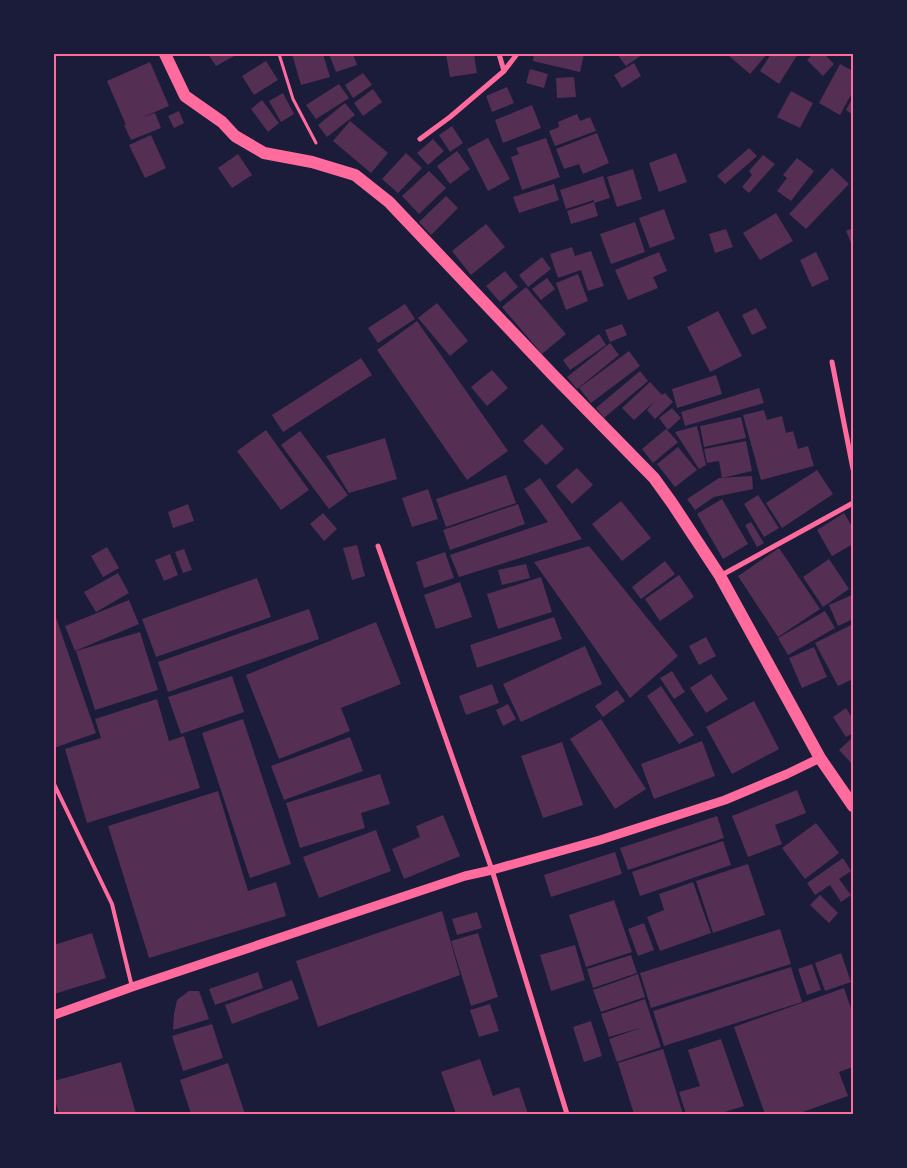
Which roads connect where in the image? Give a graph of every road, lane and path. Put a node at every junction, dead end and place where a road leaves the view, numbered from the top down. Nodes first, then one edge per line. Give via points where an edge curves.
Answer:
1 (166, 54) edge
2 (279, 54) edge
3 (499, 54) edge
4 (517, 54) edge
5 (504, 71) junction
6 (420, 139) dead end
7 (330, 167) junction
8 (832, 362) dead end
9 (853, 469) edge
10 (853, 503) edge
11 (378, 546) dead end
12 (720, 576) junction
13 (820, 758) junction
14 (54, 784) edge
15 (853, 806) edge
16 (492, 870) junction
17 (132, 987) junction
18 (54, 1015) edge
19 (566, 1114) edge

1 - 7 main road via 185,96 222,122 235,136 264,153
2 - 7 path via 293,99
3 - 5 street
4 - 5 street
5 - 6 street
7 - 12 main road via 355,175 389,202 654,478
8 - 9 street
10 - 12 street
11 - 16 street
12 - 13 main road
13 - 15 main road
13 - 16 street via 725,800
14 - 17 lane via 112,904
16 - 17 street via 456,879
16 - 19 street
17 - 18 street

